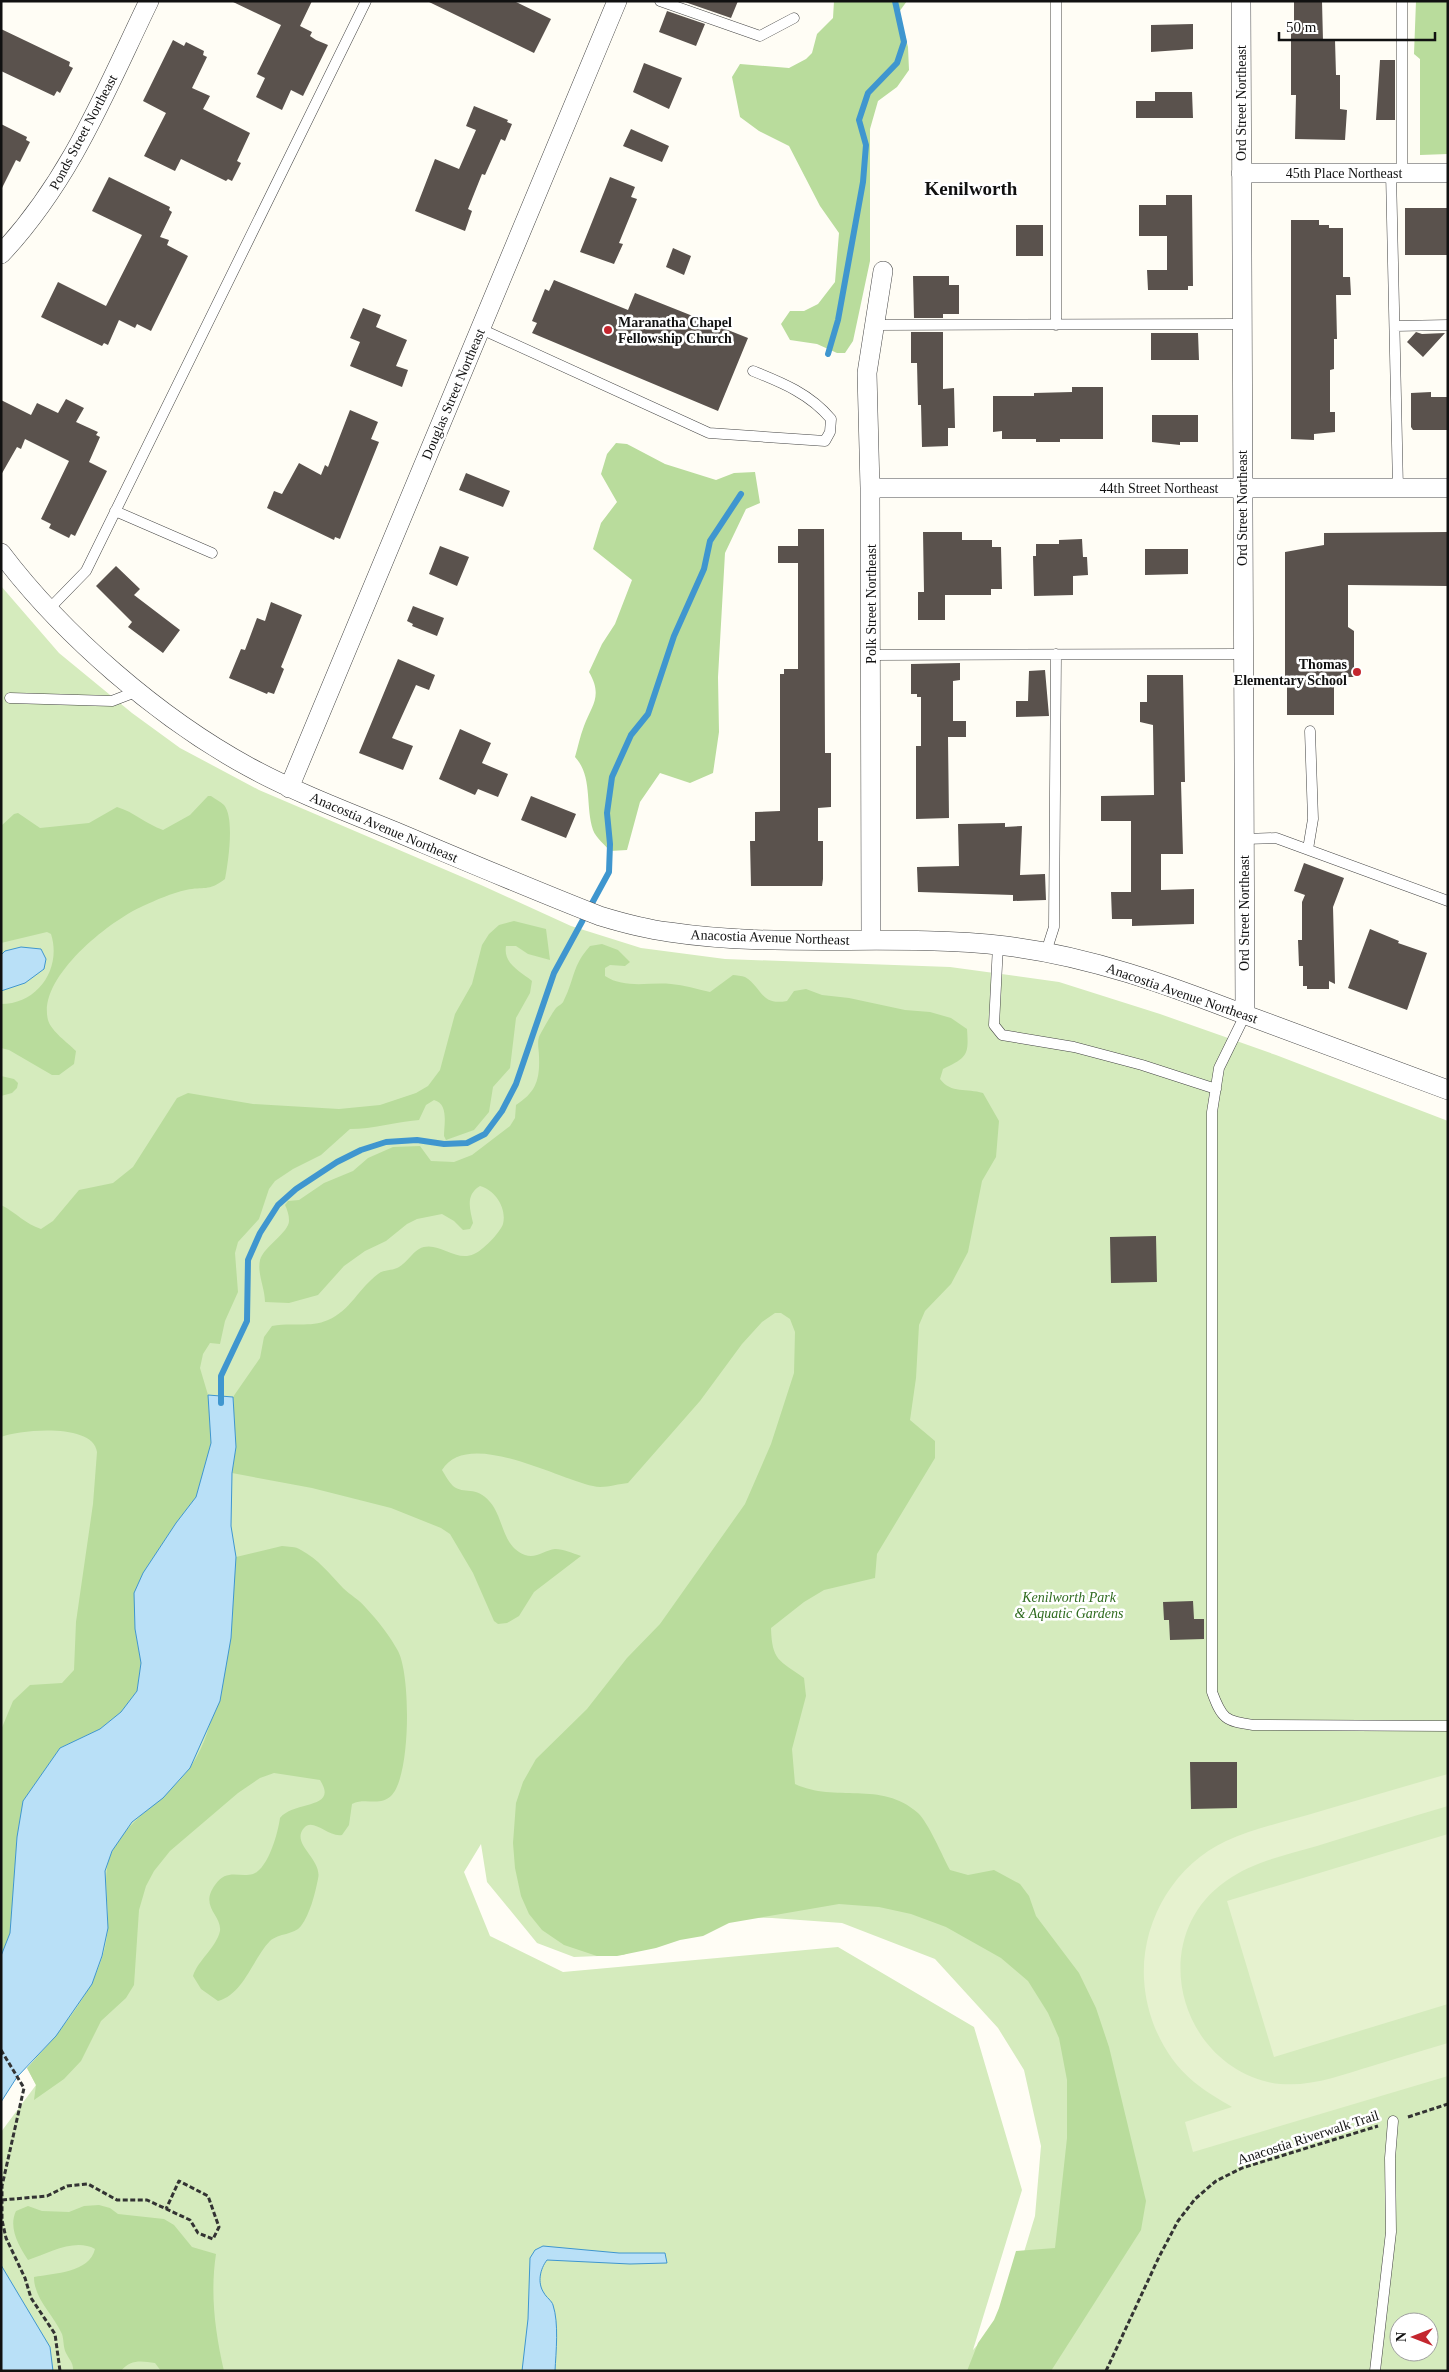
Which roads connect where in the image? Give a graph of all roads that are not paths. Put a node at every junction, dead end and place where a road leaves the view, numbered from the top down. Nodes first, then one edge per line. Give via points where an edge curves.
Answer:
1 (149, 1) edge
2 (366, 1) edge
3 (617, 1) edge
4 (660, 1) edge
5 (1056, 1) edge
6 (1242, 1) edge
7 (1402, 1) edge
8 (794, 18) dead end
9 (1241, 173) junction
10 (1397, 173) junction
11 (1448, 173) edge
12 (1, 254) edge
13 (883, 271) dead end
14 (1242, 324) junction
15 (874, 325) junction
16 (1056, 325) junction
17 (1448, 325) edge
18 (1395, 326) junction
19 (481, 329) junction
20 (753, 371) dead end
21 (870, 488) junction
22 (1242, 488) junction
23 (1398, 488) junction
24 (1448, 488) edge
25 (115, 511) junction
26 (1, 553) edge
27 (212, 553) dead end
28 (49, 609) junction
29 (1056, 654) junction
30 (1243, 654) junction
31 (871, 655) junction
32 (138, 691) junction
33 (10, 698) dead end
34 (1310, 731) dead end
35 (289, 788) junction
36 (1244, 839) junction
37 (1308, 849) junction
38 (1448, 901) edge
39 (870, 939) junction
40 (998, 945) junction
41 (1046, 952) junction
42 (1245, 1015) junction
43 (1216, 1089) junction
44 (1448, 1090) edge
45 (1448, 1726) edge
46 (1393, 2121) road end
47 (1375, 2371) edge

1 - 12 street, Ponds Street Northeast via 66,170 41,208
2 - 25 lane
3 - 19 street, Douglas Street Northeast
4 - 8 lane via 760,36
5 - 16 lane
6 - 9 street, Ord Street Northeast
7 - 10 lane
9 - 10 street, 45th Place Northeast
9 - 14 street, Ord Street Northeast
10 - 11 street, 45th Place Northeast
10 - 18 lane
13 - 15 street, Polk Street Northeast
14 - 16 lane
14 - 22 street, Ord Street Northeast
15 - 16 lane
15 - 21 street, Polk Street Northeast via 867,373
17 - 18 lane
18 - 23 lane
19 - 20 lane via 709,432 825,442 831,419 823,410 795,388
19 - 35 street, Douglas Street Northeast
21 - 22 street, 44th Street Northeast
21 - 31 street, Polk Street Northeast
22 - 23 street, 44th Street Northeast
22 - 30 street, Ord Street Northeast
23 - 24 street, 44th Street Northeast
25 - 27 lane
25 - 28 lane via 86,571
26 - 28 street, Anacostia Avenue Northeast
28 - 32 street, Anacostia Avenue Northeast
29 - 30 lane
29 - 31 lane
29 - 41 lane via 1054,927
30 - 36 street, Ord Street Northeast
31 - 39 street, Polk Street Northeast
32 - 33 lane via 112,701
32 - 35 street, Anacostia Avenue Northeast via 215,747
34 - 37 lane via 1314,819
35 - 39 street, Anacostia Avenue Northeast via 569,904 652,930 758,939
36 - 37 lane via 1276,838
36 - 42 street, Ord Street Northeast
37 - 38 lane
39 - 40 street, Anacostia Avenue Northeast
40 - 41 street, Anacostia Avenue Northeast
40 - 43 lane via 994,1025 1002,1035 1074,1047
41 - 42 street, Anacostia Avenue Northeast via 1164,983
42 - 43 lane via 1219,1068
42 - 44 street, Anacostia Avenue Northeast
43 - 45 lane via 1212,1112 1212,1692 1219,1711 1232,1722 1253,1725
46 - 47 lane via 1391,2232

